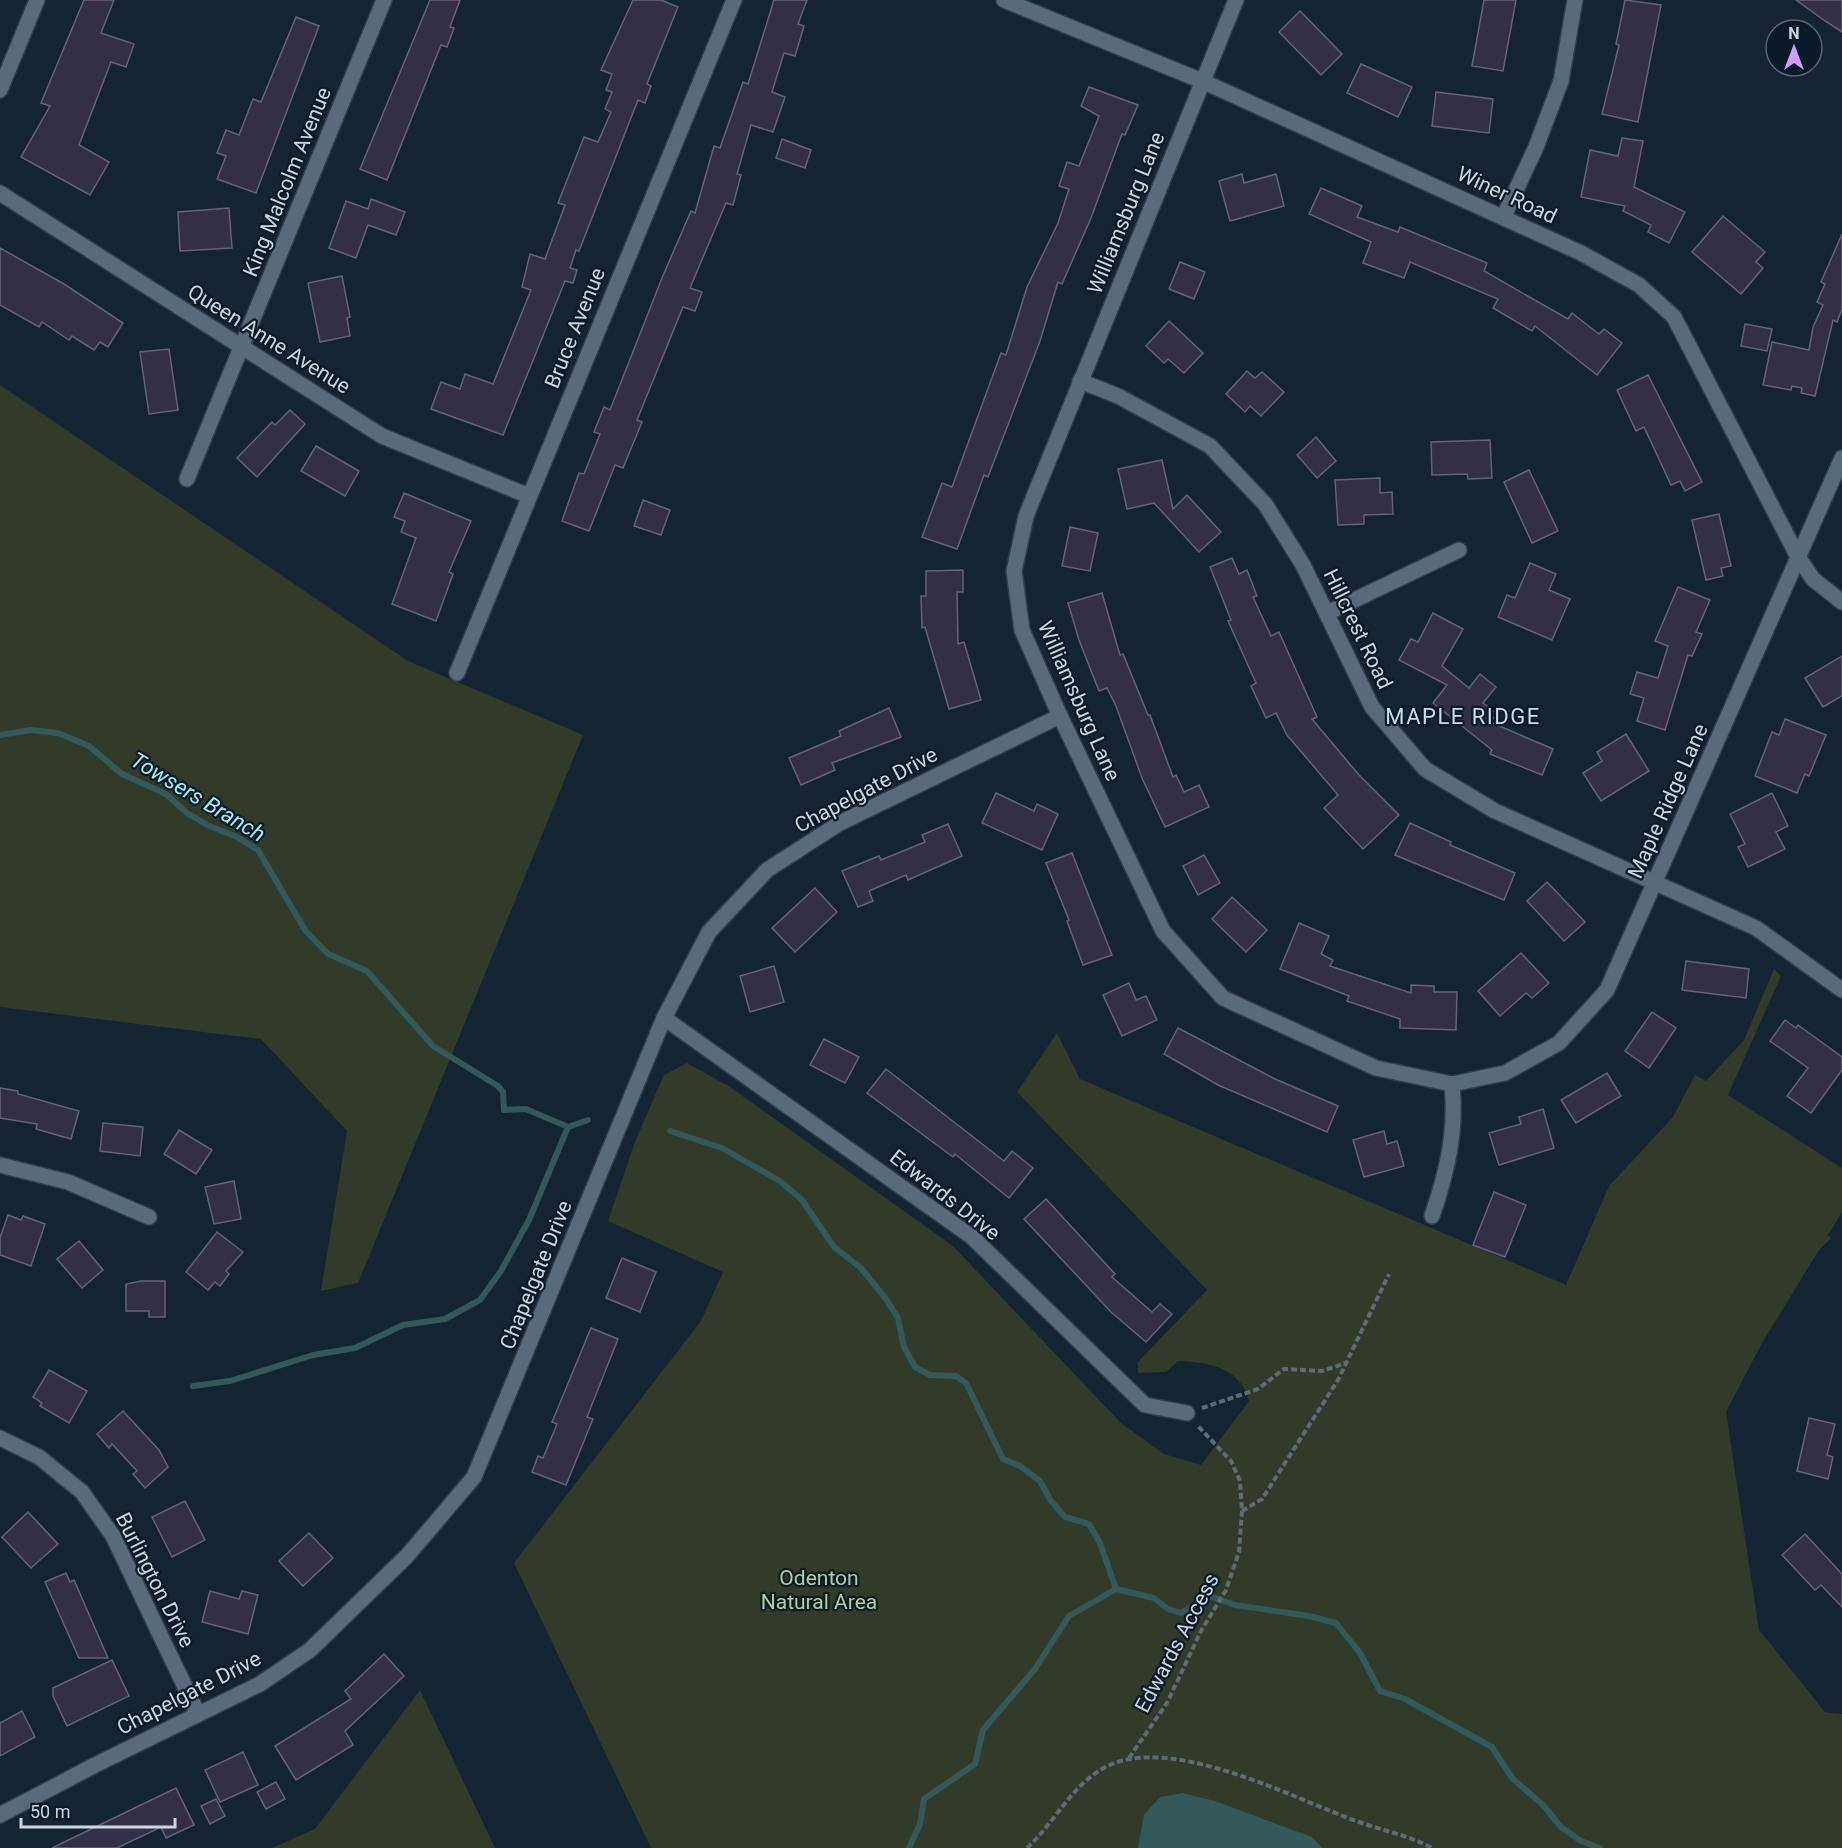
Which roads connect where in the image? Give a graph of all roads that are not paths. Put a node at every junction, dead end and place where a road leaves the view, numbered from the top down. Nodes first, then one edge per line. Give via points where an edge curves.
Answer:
1 (37, 0) edge
2 (384, 0) edge
3 (734, 0) edge
4 (1004, 0) edge
5 (1236, 0) edge
6 (1575, 0) edge
7 (1202, 81) junction
8 (0, 90) edge
9 (0, 193) edge
10 (1504, 216) junction
11 (242, 346) junction
12 (1080, 381) junction
13 (1842, 458) edge
14 (187, 479) dead end
15 (529, 496) junction
16 (1459, 550) dead end
17 (1798, 557) junction
18 (1842, 602) edge
19 (1327, 613) junction
20 (457, 673) dead end
21 (1060, 716) junction
22 (1655, 881) junction
23 (1842, 990) edge
24 (664, 1018) junction
25 (1452, 1084) junction
26 (0, 1165) edge
27 (1432, 1216) dead end
28 (149, 1218) dead end
29 (1187, 1413) road end
30 (0, 1438) edge
31 (198, 1714) junction
32 (0, 1815) edge

1 - 8 street
2 - 11 street, King Malcolm Avenue
3 - 15 street, Bruce Avenue
4 - 7 street, Winer Road
5 - 7 street, Williamsburg Lane
6 - 10 street via 1561,81
7 - 10 street, Winer Road
7 - 12 street, Williamsburg Lane
9 - 11 street, Queen Anne Avenue
10 - 17 street, Winer Road via 1639,285 1674,316
11 - 14 street, King Malcolm Avenue
11 - 15 street, Queen Anne Avenue via 382,436
12 - 19 street, Hillcrest Road via 1118,396 1210,446 1265,504
12 - 21 street, Williamsburg Lane via 1026,516 1014,571 1022,630
13 - 17 street, Maple Ridge Lane
15 - 20 street, Bruce Avenue
16 - 19 street
17 - 18 street, Winer Road via 1813,579
17 - 22 street, Maple Ridge Lane
19 - 22 street, Hillcrest Road via 1372,707 1425,769 1496,811
21 - 24 street, Chapelgate Drive via 840,823 767,870 709,932
21 - 25 street, Williamsburg Lane via 1163,931 1223,998 1376,1068
22 - 23 street, Hillcrest Road via 1756,928
22 - 25 street, Maple Ridge Lane via 1607,990 1559,1043 1505,1073
24 - 29 street, Edwards Drive via 972,1237 1145,1405
24 - 31 street, Chapelgate Drive via 474,1477 407,1556 310,1650 260,1684
25 - 27 street via 1455,1114 1448,1169
26 - 28 street via 68,1182
30 - 31 street, Burlington Drive via 39,1457 82,1492 113,1536
31 - 32 street, Chapelgate Drive

